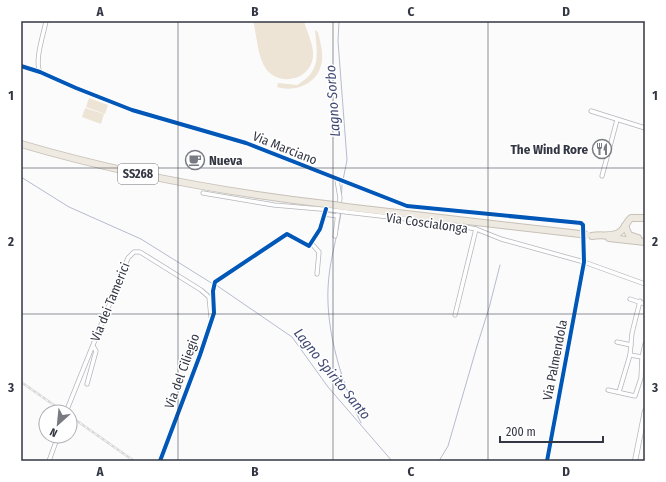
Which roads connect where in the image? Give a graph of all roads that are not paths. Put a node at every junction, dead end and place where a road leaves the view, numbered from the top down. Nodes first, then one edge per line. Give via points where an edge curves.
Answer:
1 (46, 21) edge
2 (21, 66) edge
3 (40, 72) junction
4 (591, 111) dead end
5 (617, 120) junction
6 (645, 128) edge
7 (21, 144) edge
8 (602, 176) dead end
9 (337, 180) junction
10 (202, 193) dead end
11 (333, 208) junction
12 (326, 209) junction
13 (346, 209) junction
14 (324, 214) junction
15 (338, 216) junction
16 (645, 218) edge
17 (576, 221) joint
18 (625, 226) junction
19 (476, 229) junction
20 (335, 236) dead end
21 (589, 236) junction
22 (645, 241) edge
23 (311, 243) junction
24 (584, 262) junction
25 (317, 274) dead end
26 (645, 284) edge
27 (630, 299) dead end
28 (640, 301) junction
29 (645, 304) edge
30 (455, 315) dead end
31 (211, 318) junction
32 (617, 342) dead end
33 (645, 344) edge
34 (631, 345) junction
35 (93, 346) junction
36 (630, 355) junction
37 (644, 357) edge
38 (87, 384) dead end
39 (608, 390) dead end
40 (619, 392) junction
41 (69, 404) edge
42 (645, 411) edge
43 (55, 444) edge
44 (49, 461) edge
45 (160, 461) edge
46 (547, 461) edge
47 (635, 461) edge

1 - 3 street via 38,59
2 - 3 street, Via Marciano
3 - 9 street, Via Marciano via 118,105 246,143
4 - 5 street
5 - 6 street
5 - 8 street
7 - 11 highway, SS268 via 93,164 187,184
9 - 15 street via 340,198
9 - 17 street, Via Marciano via 417,208
10 - 12 street via 274,205
11 - 12 street
11 - 13 highway, SS268, bridge
12 - 14 street
13 - 19 street, Via Coscialonga
13 - 21 highway, SS268, bridge
14 - 15 street
14 - 23 street via 320,229
15 - 20 street
16 - 18 highway, SS268 via 631,218
17 - 24 street, Via Palmendola via 583,225
18 - 21 highway, SS268 via 616,235
18 - 22 highway via 629,235
19 - 24 street, Via Coscialonga via 501,239
19 - 30 street
21 - 22 highway, SS268
23 - 25 street via 319,252
23 - 31 street, Via del Ciliegio via 308,246 287,234 217,280 213,291 215,306
24 - 26 street, Via Coscialonga
24 - 46 street, Via Palmendola
27 - 28 street
28 - 29 street
28 - 34 street
31 - 35 street, Via dei Tamerici via 209,297 201,290 140,252 134,252 128,258
31 - 45 street, Via del Ciliegio via 200,355
32 - 34 street
33 - 37 street
34 - 36 street
35 - 38 street via 96,351
35 - 41 street, Via dei Tamerici
36 - 37 street
36 - 40 street
37 - 40 street via 635,396
39 - 40 street
42 - 47 main road
43 - 44 street

